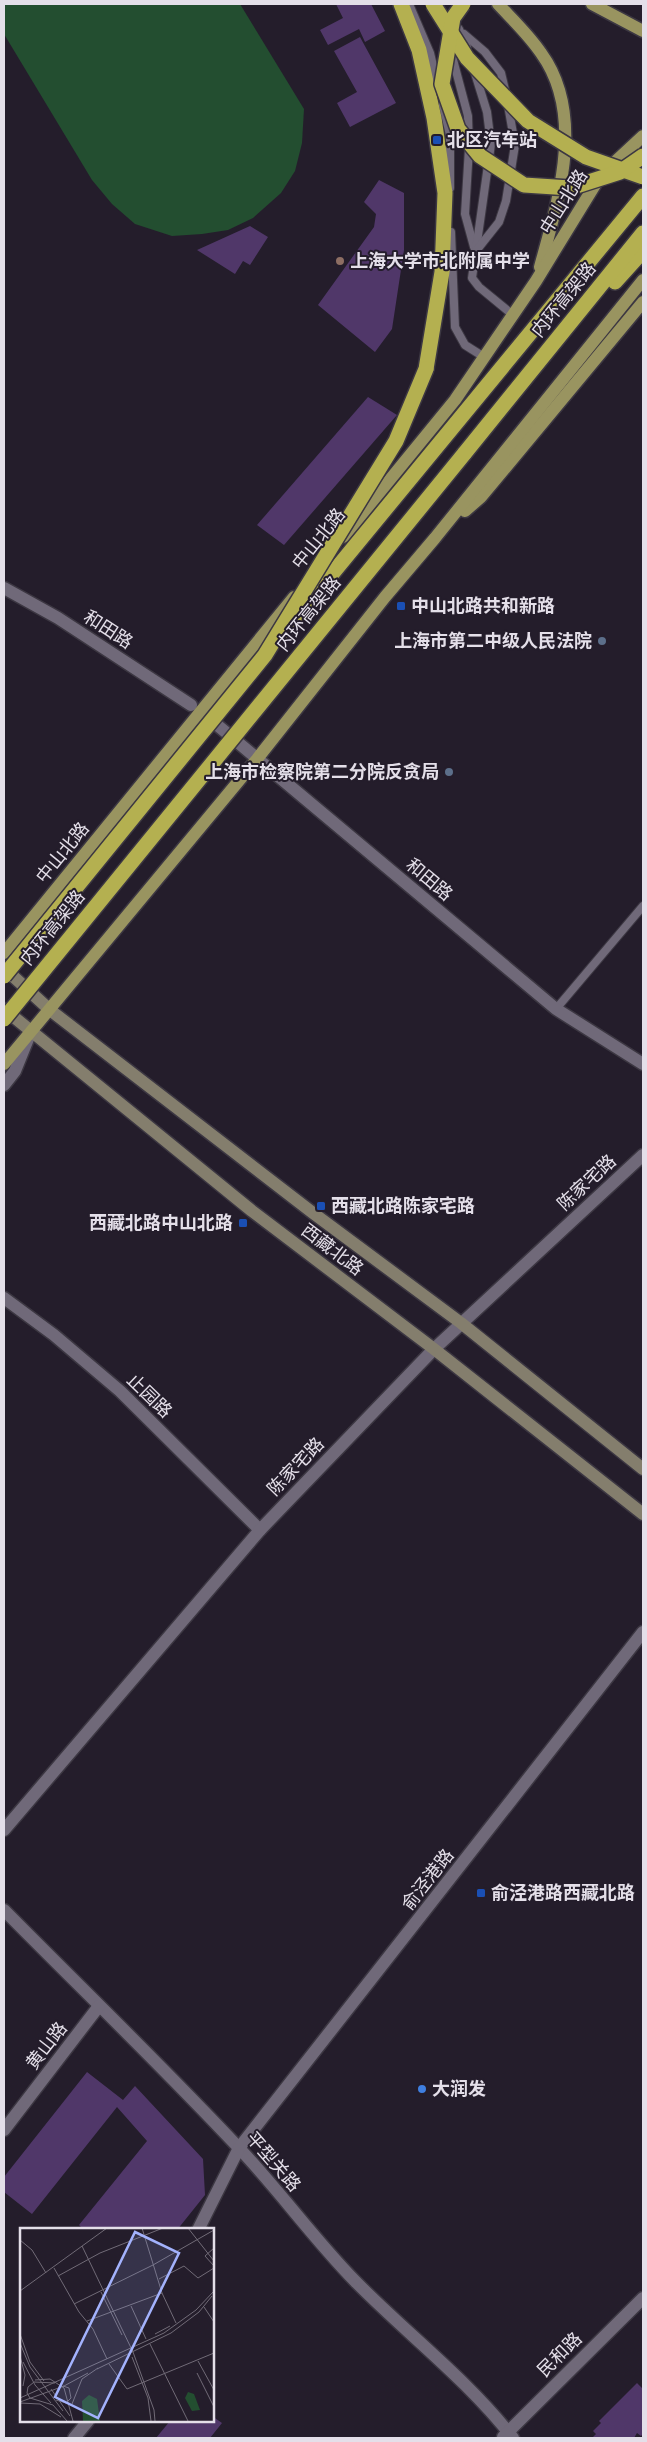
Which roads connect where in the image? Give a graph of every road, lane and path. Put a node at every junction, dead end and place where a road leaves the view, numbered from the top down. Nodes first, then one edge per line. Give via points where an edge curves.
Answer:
1 (401, 4) edge
2 (409, 4) edge
3 (433, 4) edge
4 (439, 4) edge
5 (463, 4) edge
6 (498, 4) edge
7 (592, 4) edge
8 (459, 29) junction
9 (643, 31) edge
10 (643, 136) edge
11 (643, 156) edge
12 (643, 177) edge
13 (643, 196) edge
14 (643, 233) edge
15 (476, 251) junction
16 (643, 251) edge
17 (643, 280) edge
18 (536, 281) junction
19 (643, 302) edge
20 (513, 315) junction
21 (484, 357) junction
22 (464, 454) junction
23 (435, 538) junction
24 (4, 588) edge
25 (265, 655) junction
26 (196, 708) junction
27 (257, 759) junction
28 (643, 906) edge
29 (4, 953) edge
30 (4, 968) edge
31 (4, 976) edge
32 (4, 1009) edge
33 (556, 1009) junction
34 (50, 1010) junction
35 (4, 1019) edge
36 (32, 1030) junction
37 (4, 1064) edge
38 (643, 1064) edge
39 (4, 1085) edge
40 (643, 1155) edge
41 (4, 1298) edge
42 (461, 1323) junction
43 (434, 1349) junction
44 (643, 1469) edge
45 (643, 1514) edge
46 (260, 1530) junction
47 (643, 1632) edge
48 (4, 1830) edge
49 (4, 1910) edge
50 (99, 2006) junction
51 (4, 2130) edge
52 (239, 2148) junction
53 (199, 2228) edge
54 (643, 2298) edge
55 (87, 2422) edge
56 (508, 2436) edge
57 (74, 2438) edge

1 - 25 highway, bridge via 421,60 434,118 445,194 442,272 426,368 396,441
2 - 21 lane via 430,53 450,136 451,271 455,327 465,345
3 - 12 highway, bridge via 467,58 528,121 586,157
4 - 8 lane
4 - 15 lane via 468,116 465,214
5 - 11 highway, bridge via 453,18 442,84 458,129 480,156 524,185 570,188 620,172
6 - 18 main road via 542,54 558,85 565,109 557,207
7 - 9 main road
8 - 15 lane via 487,112 492,144
8 - 15 lane via 486,52 501,73 515,145 506,201 499,222
10 - 18 main road, 中山北路 via 601,175
13 - 25 highway, 内环高架路, bridge
14 - 22 highway, 内环高架路
15 - 20 lane via 472,278 479,288
16 - 22 highway
17 - 23 main road
18 - 20 main road, 中山北路
19 - 23 main road via 481,496
20 - 21 main road, 中山北路
21 - 26 main road, 中山北路 via 455,400
22 - 35 highway, 内环高架路, bridge
23 - 27 main road
24 - 26 street, 和田路 via 58,618
25 - 31 highway, 内环高架路, bridge
26 - 27 street, 和田路
26 - 29 main road, 中山北路
27 - 33 street, 和田路
27 - 34 main road
28 - 33 lane
30 - 34 main road, 西藏北路
32 - 36 main road, 西藏北路
33 - 38 street, 和田路
34 - 36 main road
34 - 42 main road, 西藏北路
36 - 37 main road
36 - 39 street via 15,1071
36 - 43 main road, 西藏北路 via 252,1211
40 - 42 street, 陈家宅路
41 - 46 street, 止园路 via 120,1391
42 - 43 street, 陈家宅路
42 - 44 main road, 西藏北路
43 - 45 main road, 西藏北路
43 - 46 street, 陈家宅路
46 - 48 street, 陈家宅路
47 - 52 street, 俞泾港路
49 - 50 street, 平型关路
50 - 51 street, 黄山路
50 - 52 street, 平型关路
52 - 53 street, 俞泾港路
52 - 56 street, 平型关路 via 314,2238 356,2282 441,2360
54 - 56 street, 民和路
55 - 57 street

